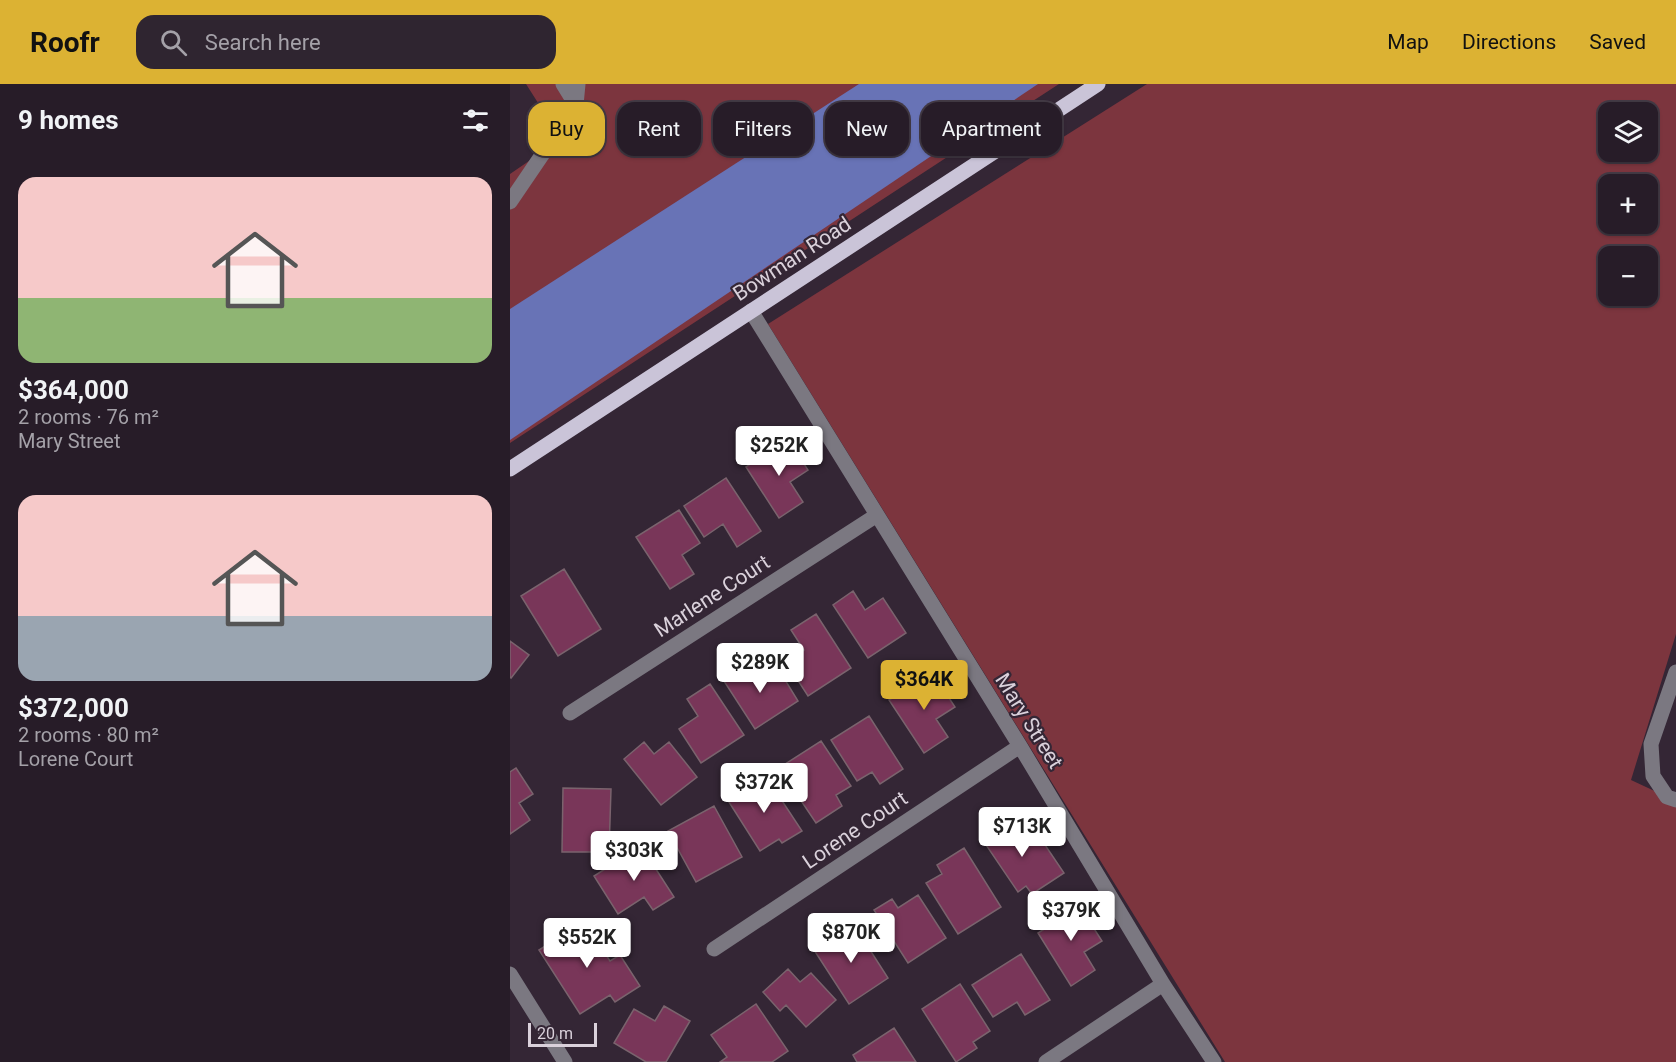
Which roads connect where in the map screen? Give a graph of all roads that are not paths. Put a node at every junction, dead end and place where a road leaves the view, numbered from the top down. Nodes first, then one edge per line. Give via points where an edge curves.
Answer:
1 (562, 84) edge
2 (578, 84) edge
3 (1098, 84) edge
4 (574, 102) edge
5 (576, 102) edge
6 (541, 156) edge
7 (510, 202) edge
8 (752, 310) junction
9 (510, 470) edge
10 (877, 515) junction
11 (1676, 672) edge
12 (570, 713) dead end
13 (1020, 746) junction
14 (1676, 800) edge
15 (714, 950) dead end
16 (510, 974) edge
17 (1163, 984) junction
18 (565, 1062) edge
19 (1046, 1062) edge
20 (1214, 1062) edge

1 - 4 street
2 - 5 street
3 - 8 main road, Bowman Road
6 - 7 street
8 - 9 main road, Bowman Road
8 - 10 street, Mary Street
10 - 12 street, Marlene Court
10 - 13 street, Mary Street
11 - 14 street via 1651,744 1653,776 1667,797
13 - 15 street, Lorene Court
13 - 17 street, Mary Street
16 - 18 street
17 - 19 street
17 - 20 street, Mary Street

